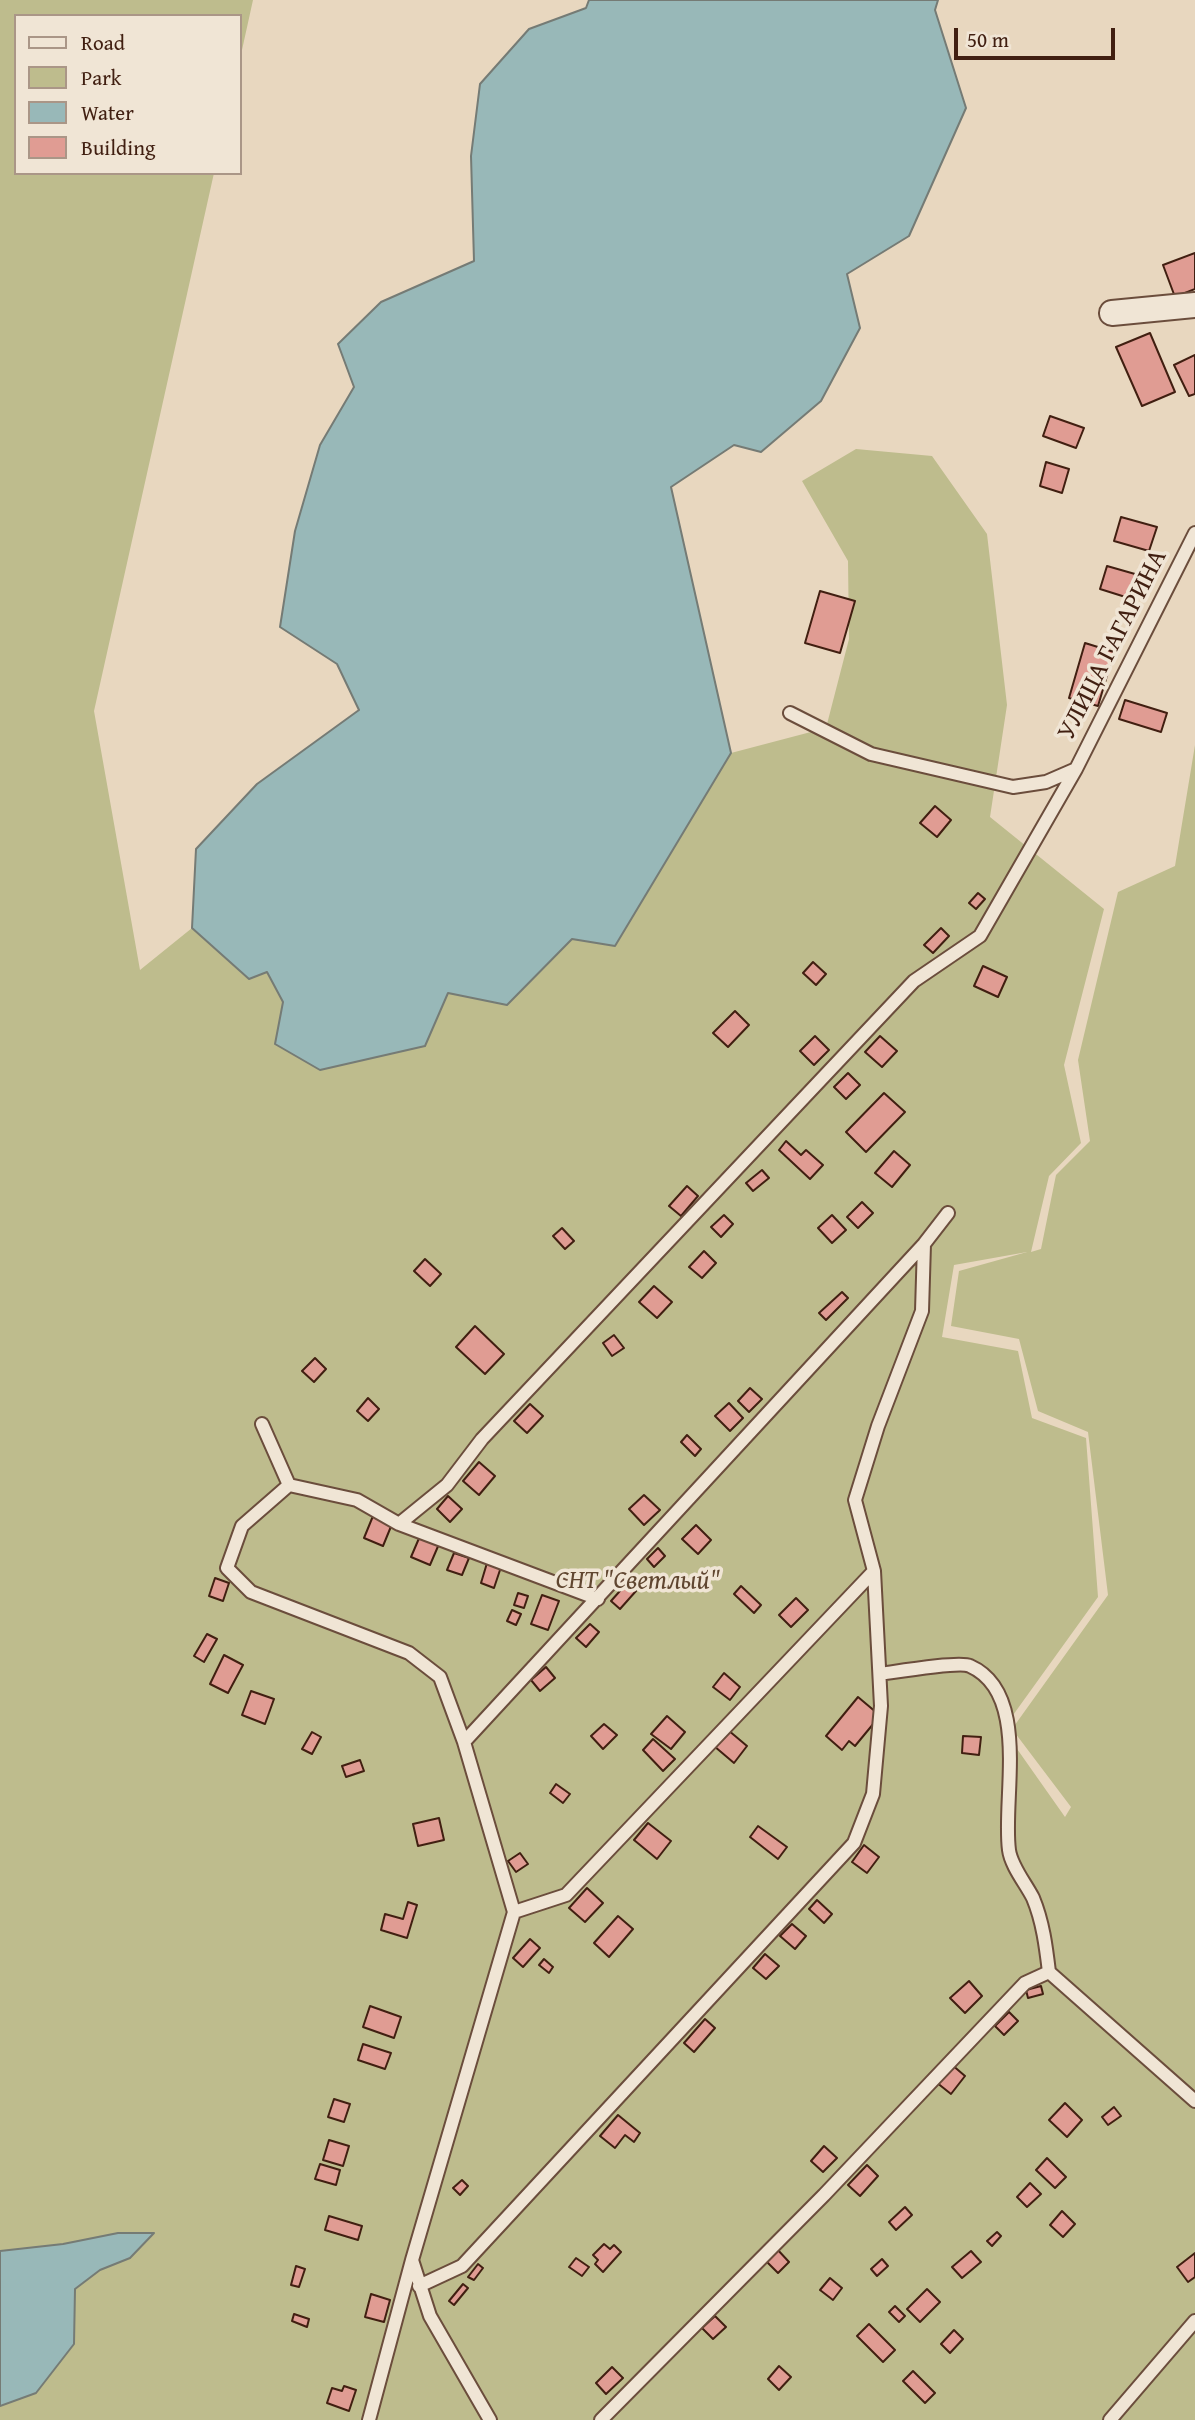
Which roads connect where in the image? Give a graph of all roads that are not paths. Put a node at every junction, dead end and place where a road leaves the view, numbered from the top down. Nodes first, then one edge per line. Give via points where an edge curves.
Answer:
1 (1195, 305) edge
2 (1112, 313) dead end
3 (1195, 533) edge
4 (790, 713) dead end
5 (1076, 769) junction
6 (948, 1213) dead end
7 (924, 1244) junction
8 (262, 1424) dead end
9 (289, 1485) junction
10 (399, 1524) junction
11 (874, 1571) junction
12 (597, 1599) junction
13 (880, 1674) junction
14 (464, 1742) junction
15 (514, 1912) junction
16 (1049, 1972) junction
17 (1195, 2101) edge
18 (412, 2260) junction
19 (419, 2286) junction
20 (1195, 2321) edge
21 (369, 2420) edge
22 (490, 2420) edge
23 (601, 2420) edge
24 (1111, 2420) edge

1 - 2 street
3 - 5 lane, УЛИЦА ГАГАРИНА
4 - 5 lane, УЛИЦА ГАГАРИНА via 871,754 1013,787 1046,782
5 - 10 lane via 980,936 914,981 482,1439 447,1485
6 - 7 lane
7 - 11 lane via 922,1311 855,1500
7 - 12 lane
8 - 9 lane
9 - 10 lane via 357,1500
9 - 14 lane via 242,1526 227,1568 251,1592 409,1653 440,1677
10 - 12 lane
11 - 13 lane
11 - 15 lane via 566,1895
12 - 14 lane
13 - 16 lane via 969,1665 992,1681 1003,1703 1012,1781 1009,1852 1034,1901
13 - 19 lane via 873,1794 854,1843 462,2266
14 - 15 lane
15 - 18 lane
16 - 17 lane
16 - 23 lane via 1025,1983
18 - 19 lane
18 - 21 lane
19 - 22 lane via 430,2316
20 - 24 lane

